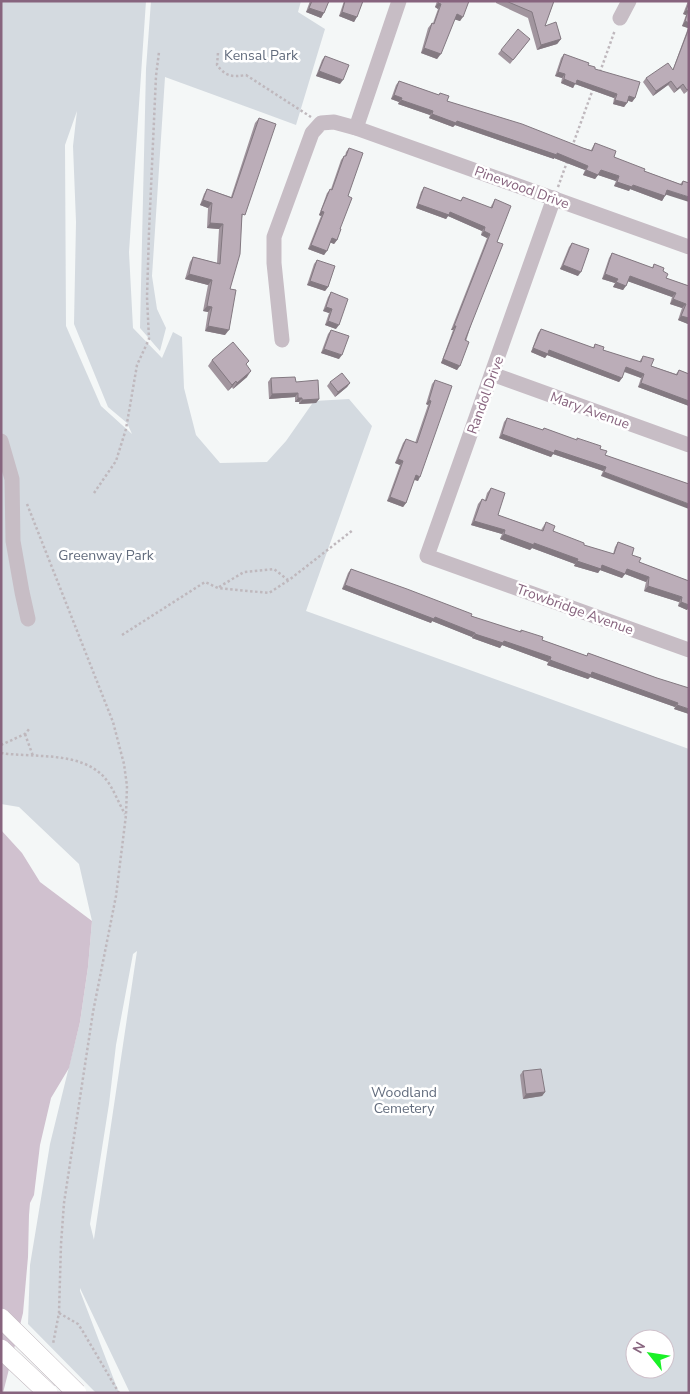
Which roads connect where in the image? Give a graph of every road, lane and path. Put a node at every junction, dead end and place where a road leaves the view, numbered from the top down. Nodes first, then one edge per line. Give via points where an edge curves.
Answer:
1 (399, 1) edge
2 (629, 1) edge
3 (620, 18) joint
4 (159, 52) dead end
5 (218, 54) dead end
6 (599, 73) edge
7 (596, 82) edge
8 (321, 123) junction
9 (356, 128) junction
10 (554, 198) junction
11 (689, 247) edge
12 (282, 340) dead end
13 (492, 374) junction
14 (1, 440) edge
15 (689, 445) edge
16 (94, 493) dead end
17 (26, 503) dead end
18 (354, 530) dead end
19 (461, 569) joint
20 (289, 580) junction
21 (218, 588) junction
22 (28, 619) dead end
23 (122, 635) dead end
24 (689, 650) edge
25 (30, 728) dead end
26 (25, 734) junction
27 (1, 745) edge
28 (1, 753) edge
29 (33, 756) junction
30 (126, 815) junction
31 (59, 1313) junction
32 (1, 1318) edge
33 (53, 1344) dead end
34 (1, 1349) edge
35 (48, 1393) edge
36 (77, 1393) edge
37 (119, 1393) edge

1 - 9 street
2 - 3 street
3 - 6 path
4 - 16 path via 149,232 149,339 137,365 126,429 116,461
5 - 8 path via 217,65 224,73 236,77 246,75
7 - 10 path
8 - 9 street, Pinewood Drive via 334,122
8 - 12 street via 312,133 274,237
9 - 10 street, Pinewood Drive
10 - 11 street, Pinewood Drive
10 - 13 street, Randol Drive
13 - 15 street, Mary Avenue
13 - 19 street, Randol Drive via 427,556
14 - 22 street via 12,479 13,541
17 - 30 path via 113,722 124,764
18 - 20 path
19 - 24 street, Trowbridge Avenue
20 - 21 path via 269,593
20 - 21 path via 274,569 244,572
21 - 23 path via 204,582
25 - 26 path
26 - 27 path
26 - 29 path
28 - 29 path
29 - 30 path via 70,759 90,766 104,777
30 - 31 path via 116,896 93,1012 64,1203
31 - 33 path
31 - 37 path via 78,1324
32 - 36 main road, bridge
34 - 35 main road, bridge

